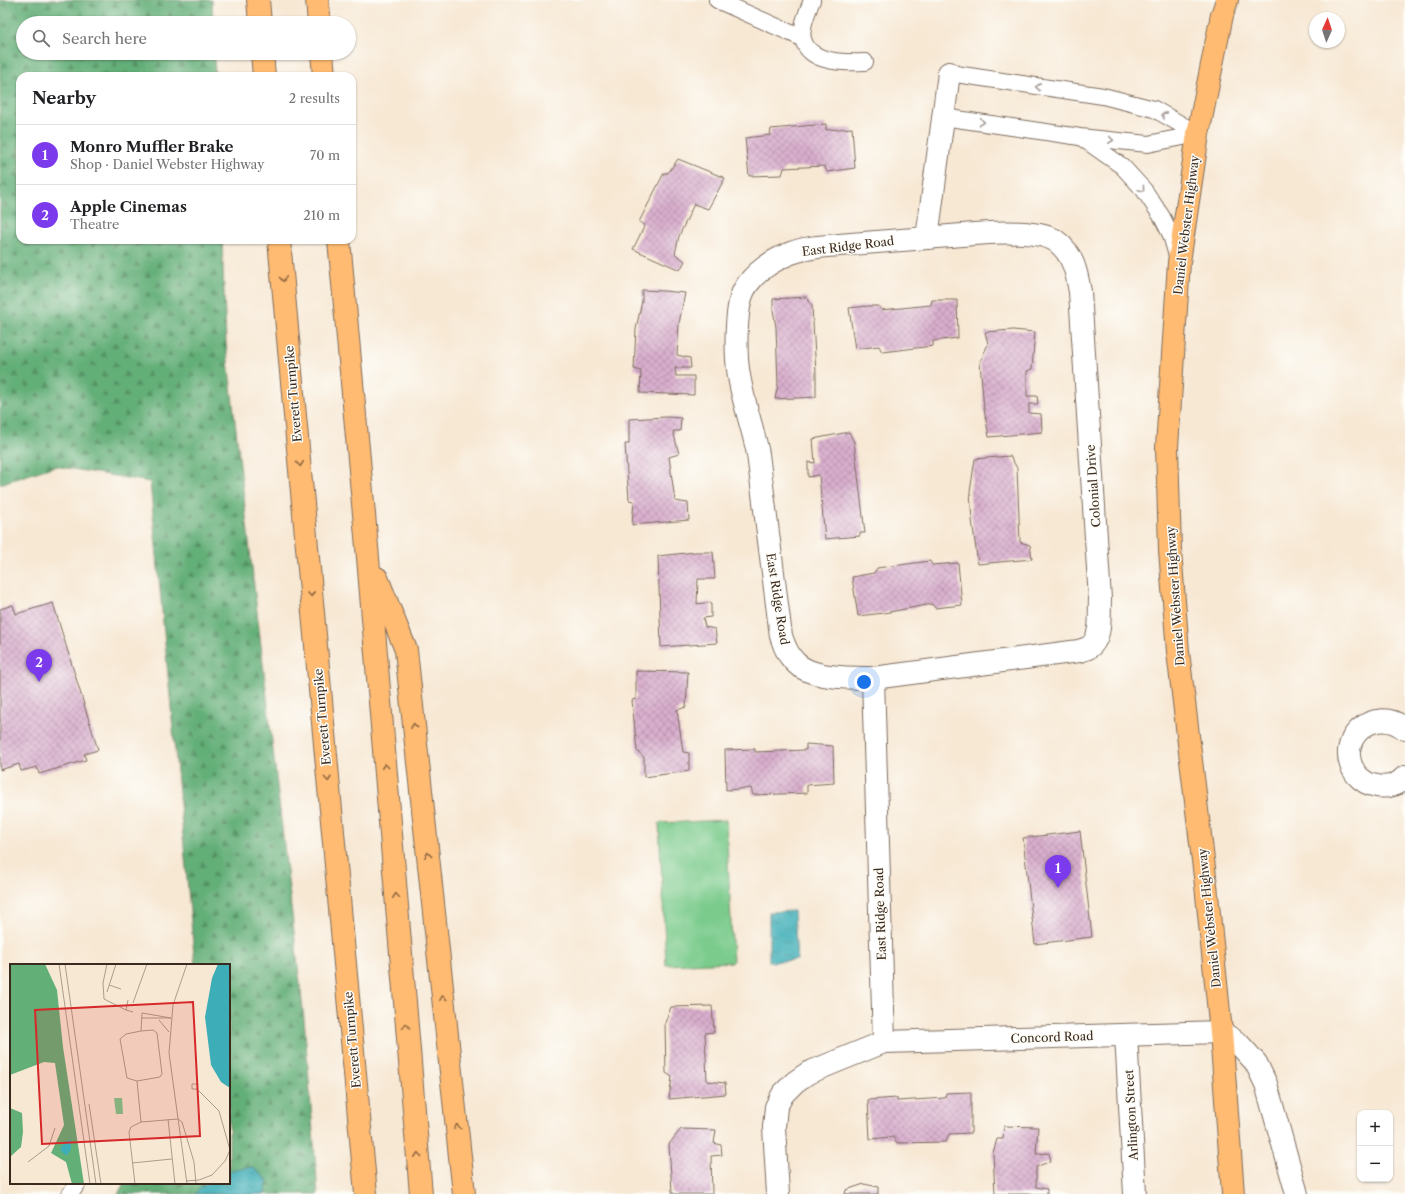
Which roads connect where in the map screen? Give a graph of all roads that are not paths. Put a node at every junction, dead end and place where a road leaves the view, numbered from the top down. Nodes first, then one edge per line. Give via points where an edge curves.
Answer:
1 (258, 0) edge
2 (317, 0) edge
3 (716, 0) edge
4 (812, 0) edge
5 (1227, 0) edge
6 (259, 16) edge
7 (318, 16) edge
8 (802, 38) junction
9 (263, 60) edge
10 (323, 60) edge
11 (865, 62) dead end
12 (264, 72) edge
13 (324, 72) edge
14 (949, 73) joint
15 (943, 117) junction
16 (1198, 134) junction
17 (1080, 137) junction
18 (927, 238) junction
19 (279, 244) edge
20 (339, 244) edge
21 (1179, 262) junction
22 (368, 558) junction
23 (872, 678) junction
24 (1405, 729) edge
25 (1404, 779) edge
26 (1221, 1032) junction
27 (1126, 1035) junction
28 (884, 1042) junction
29 (77, 1184) edge
30 (70, 1194) edge
31 (366, 1194) edge
32 (421, 1194) edge
33 (464, 1194) edge
34 (778, 1194) edge
35 (1135, 1194) edge
36 (1233, 1194) edge
37 (1297, 1194) edge

1 - 6 main road
2 - 7 main road
3 - 8 lane
4 - 8 lane
5 - 16 main road, Daniel Webster Highway
8 - 11 lane via 806,47 827,60 844,64
9 - 12 main road
10 - 13 main road
14 - 15 street
16 -> 14 lane via 1154,109 1102,96
15 -> 17 lane
15 - 18 street
17 -> 16 lane via 1148,144
16 - 21 main road, Daniel Webster Highway
17 -> 21 lane via 1122,166 1144,190 1171,235
18 - 23 street, East Ridge Road via 826,246 791,253 766,266 754,276 743,291 738,317 736,337 740,382 758,454 781,636 786,651 794,662 808,671 848,678
18 - 23 street, Colonial Drive via 1011,232 1038,234 1057,242 1070,256 1074,265 1080,300 1100,599 1099,628 1096,640 1089,647 1079,651
19 -> 31 main road, Everett Turnpike
20 - 22 main road
21 - 26 main road, Daniel Webster Highway via 1167,447 1170,550 1179,659
32 -> 22 main road
33 -> 22 main road via 406,650
23 - 28 street, East Ridge Road
24 - 25 street via 1385,720 1368,723 1359,729 1353,738 1349,753 1352,768 1368,783 1383,787 1394,785
26 - 27 street, Concord Road
26 - 36 main road, Daniel Webster Highway
26 - 37 street via 1238,1043 1256,1063 1266,1084
27 - 28 street, Concord Road
27 - 35 street, Arlington Street
28 - 34 street via 808,1073 783,1094 776,1107 774,1127
29 - 30 lane

